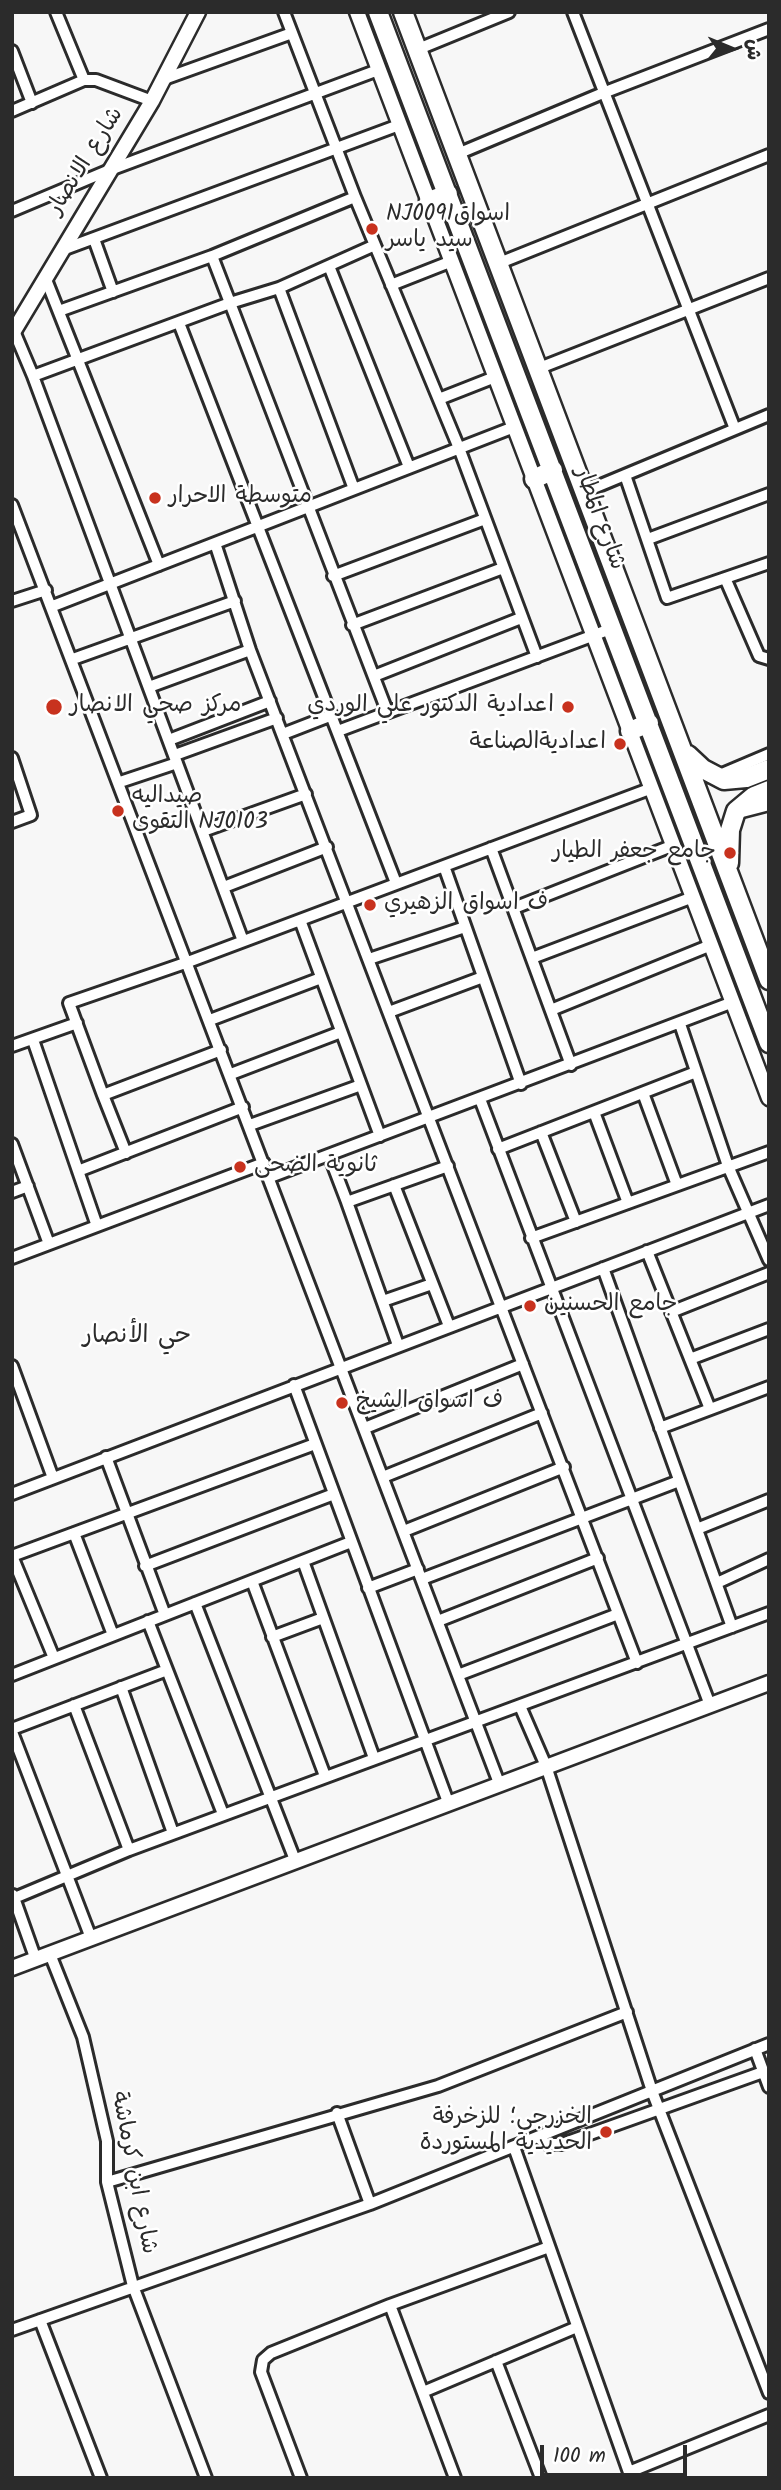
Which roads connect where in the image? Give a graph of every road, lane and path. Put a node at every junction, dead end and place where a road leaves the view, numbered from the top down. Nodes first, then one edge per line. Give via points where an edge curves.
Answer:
1 (56, 12) edge
2 (198, 12) edge
3 (284, 12) edge
4 (357, 12) edge
5 (378, 12) edge
6 (403, 12) edge
7 (509, 12) edge
8 (573, 12) edge
9 (769, 29) edge
10 (292, 33) junction
11 (416, 50) junction
12 (12, 51) edge
13 (379, 70) junction
14 (164, 79) junction
15 (84, 80) junction
16 (317, 93) junction
17 (603, 93) junction
18 (152, 102) junction
19 (32, 103) junction
20 (12, 111) edge
21 (399, 125) junction
22 (338, 149) junction
23 (455, 155) junction
24 (769, 155) edge
25 (107, 172) junction
26 (448, 194) junction
27 (355, 197) junction
28 (429, 201) junction
29 (648, 203) junction
30 (12, 211) edge
31 (94, 239) junction
32 (375, 245) junction
33 (60, 251) junction
34 (212, 256) junction
35 (452, 261) junction
36 (497, 264) junction
37 (329, 267) junction
38 (45, 276) junction
39 (769, 278) edge
40 (391, 285) junction
41 (279, 288) junction
42 (113, 292) junction
43 (230, 303) junction
44 (689, 308) junction
45 (59, 311) junction
46 (179, 323) junction
47 (13, 333) edge
48 (80, 360) junction
49 (537, 369) junction
50 (33, 376) junction
51 (495, 377) junction
52 (439, 399) junction
53 (769, 415) edge
54 (514, 427) junction
55 (734, 429) junction
56 (459, 448) junction
57 (409, 467) junction
58 (553, 470) junction
59 (625, 475) junction
60 (534, 479) junction
61 (354, 489) junction
62 (584, 492) junction
63 (769, 494) edge
64 (12, 505) edge
65 (309, 506) junction
66 (594, 516) junction
67 (485, 519) junction
68 (574, 524) junction
69 (259, 526) junction
70 (648, 539) junction
71 (215, 542) junction
72 (610, 559) junction
73 (769, 563) edge
74 (159, 565) junction
75 (503, 568) junction
76 (589, 568) junction
77 (333, 576) junction
78 (725, 578) junction
79 (110, 584) junction
80 (46, 590) junction
81 (12, 601) edge
82 (234, 601) junction
83 (53, 606) junction
84 (521, 618) junction
85 (352, 625) junction
86 (613, 628) junction
87 (594, 635) junction
88 (132, 639) junction
89 (250, 650) junction
90 (537, 657) junction
91 (73, 659) junction
92 (769, 659) edge
93 (374, 676) junction
94 (149, 687) junction
95 (270, 701) junction
96 (387, 711) junction
97 (332, 715) junction
98 (277, 718) junction
99 (649, 723) junction
100 (338, 731) junction
101 (630, 731) junction
102 (283, 734) junction
103 (169, 740) junction
104 (685, 752) junction
105 (769, 754) edge
106 (12, 758) edge
107 (176, 759) junction
108 (769, 769) edge
109 (715, 777) junction
110 (120, 782) junction
111 (652, 788) junction
112 (769, 790) edge
113 (306, 794) junction
114 (769, 803) edge
115 (736, 811) junction
116 (12, 822) edge
117 (203, 831) junction
118 (674, 845) junction
119 (327, 848) junction
120 (491, 848) junction
121 (444, 866) junction
122 (729, 870) junction
123 (396, 883) junction
124 (224, 887) junction
125 (693, 897) junction
126 (347, 902) junction
127 (514, 908) junction
128 (300, 920) junction
129 (465, 927) junction
130 (243, 941) junction
131 (711, 945) junction
132 (532, 958) junction
133 (369, 959) junction
134 (188, 962) junction
135 (483, 976) junction
136 (321, 978) junction
137 (769, 980) edge
138 (733, 1002) junction
139 (551, 1010) junction
140 (389, 1012) junction
141 (210, 1020) junction
142 (77, 1023) junction
143 (680, 1024) junction
144 (341, 1031) junction
145 (33, 1040) junction
146 (769, 1043) edge
147 (12, 1046) edge
148 (221, 1050) junction
149 (571, 1065) junction
150 (696, 1072) junction
151 (230, 1074) junction
152 (521, 1084) junction
153 (361, 1085) junction
154 (643, 1093) junction
155 (103, 1095) junction
156 (769, 1098) edge
157 (480, 1099) junction
158 (243, 1107) junction
159 (594, 1112) junction
160 (430, 1118) junction
161 (250, 1125) junction
162 (541, 1132) junction
163 (380, 1136) junction
164 (12, 1144) edge
165 (498, 1149) junction
166 (769, 1152) edge
167 (126, 1153) junction
168 (329, 1155) junction
169 (264, 1163) junction
170 (448, 1166) junction
171 (728, 1166) junction
172 (78, 1171) junction
173 (270, 1177) junction
174 (394, 1185) junction
175 (677, 1185) junction
176 (28, 1186) junction
177 (12, 1192) edge
178 (347, 1202) junction
179 (628, 1203) junction
180 (769, 1205) edge
181 (750, 1212) junction
182 (576, 1222) junction
183 (97, 1226) junction
184 (531, 1238) junction
185 (49, 1244) junction
186 (647, 1251) junction
187 (12, 1258) edge
188 (769, 1260) edge
189 (603, 1268) junction
190 (769, 1273) edge
191 (432, 1283) junction
192 (549, 1288) junction
193 (383, 1301) junction
194 (502, 1306) junction
195 (671, 1312) junction
196 (449, 1326) junction
197 (769, 1329) edge
198 (398, 1345) junction
199 (690, 1359) junction
200 (523, 1364) junction
201 (12, 1366) edge
202 (341, 1366) junction
203 (294, 1385) junction
204 (769, 1387) edge
205 (710, 1409) junction
206 (542, 1413) junction
207 (365, 1428) junction
208 (660, 1428) junction
209 (315, 1444) junction
210 (106, 1457) junction
211 (564, 1468) junction
212 (383, 1477) junction
213 (52, 1478) junction
214 (679, 1481) junction
215 (12, 1494) edge
216 (334, 1494) junction
217 (631, 1500) junction
218 (769, 1500) edge
219 (125, 1514) junction
220 (583, 1519) junction
221 (697, 1529) junction
222 (404, 1531) junction
223 (74, 1533) junction
224 (352, 1542) junction
225 (598, 1558) junction
226 (769, 1559) edge
227 (303, 1561) junction
228 (145, 1566) junction
229 (420, 1574) junction
230 (252, 1581) junction
231 (717, 1583) junction
232 (368, 1588) junction
233 (195, 1603) junction
234 (769, 1613) edge
235 (618, 1614) junction
236 (165, 1615) junction
237 (323, 1618) junction
238 (148, 1620) junction
239 (438, 1621) junction
240 (732, 1627) junction
241 (113, 1635) junction
242 (272, 1637) junction
243 (687, 1645) junction
244 (54, 1658) junction
245 (637, 1663) junction
246 (167, 1670) junction
247 (12, 1675) edge
248 (458, 1675) junction
249 (769, 1683) edge
250 (121, 1687) junction
251 (74, 1705) junction
252 (710, 1705) junction
253 (520, 1706) junction
254 (476, 1722) junction
255 (12, 1730) edge
256 (424, 1739) junction
257 (374, 1758) junction
258 (546, 1766) junction
259 (325, 1776) junction
260 (499, 1783) junction
261 (270, 1797) junction
262 (448, 1802) junction
263 (223, 1814) junction
264 (173, 1833) junction
265 (129, 1850) junction
266 (295, 1860) junction
267 (67, 1877) junction
268 (13, 1897) edge
269 (91, 1938) junction
270 (43, 1957) junction
271 (12, 1968) edge
272 (627, 2012) junction
273 (769, 2044) edge
274 (755, 2049) junction
275 (763, 2072) junction
276 (769, 2087) edge
277 (652, 2091) junction
278 (660, 2109) junction
279 (337, 2113) junction
280 (537, 2137) junction
281 (513, 2147) junction
282 (107, 2182) junction
283 (370, 2204) junction
284 (549, 2247) junction
285 (133, 2287) junction
286 (390, 2305) junction
287 (40, 2320) junction
288 (577, 2327) junction
289 (12, 2330) edge
290 (496, 2361) junction
291 (423, 2392) junction
292 (769, 2393) edge
293 (769, 2415) edge
294 (630, 2475) edge
295 (101, 2478) edge
296 (206, 2478) edge
297 (302, 2478) edge
298 (455, 2478) edge
299 (541, 2478) edge

1 - 15 street
2 - 14 street, شارع الانصار
3 - 10 street
4 - 13 street
5 - 26 main road, شارع المطار
6 - 11 main road, شارع المطار
7 - 11 street
8 - 17 street
9 - 17 street
10 - 14 street
10 - 16 street
11 - 23 main road, شارع المطار
12 - 19 street
13 - 16 street
13 - 21 street
14 - 18 street, شارع الانصار
15 - 18 street via 96,80
15 - 19 street
16 - 22 street
16 - 25 street
17 - 23 street
17 - 29 street
18 - 25 street, شارع الانصار
19 - 20 street
21 - 22 street
21 - 28 street
22 - 27 street
22 - 31 street
23 - 36 main road, شارع المطار
24 - 29 street
25 - 30 street
25 - 33 street, شارع الانصار
26 - 28 main road
26 - 58 main road, شارع المطار
27 - 32 street
27 - 34 street
28 - 35 street
29 - 36 street
29 - 44 street
31 - 33 street
31 - 42 street
32 - 37 street
32 - 40 street
33 - 38 street, شارع الانصار
34 - 42 street
34 - 43 street
35 - 40 street
35 - 51 street
36 - 49 main road, شارع المطار
37 - 41 street
37 - 57 street
38 - 45 street
38 - 47 street, شارع الانصار
39 - 44 street
40 - 52 street
41 - 43 street
41 - 61 street
42 - 45 street
43 - 46 street
43 - 65 street
44 - 49 street
44 - 55 street
45 - 48 street
46 - 48 street
46 - 69 street
47 - 50 street
48 - 50 street
48 - 74 street
49 - 62 main road, شارع المطار
50 - 79 street
51 - 52 street
51 - 54 street
52 - 56 street
53 - 55 street
54 - 56 street
54 - 60 street
55 - 59 street
56 - 57 street
56 - 67 street
57 - 61 street
58 - 60 main road
58 - 68 main road, شارع المطار
59 - 62 street
59 - 70 street
60 - 87 street
61 - 65 street
62 - 66 main road, شارع المطار
63 - 70 street
64 - 80 street
65 - 69 street
65 - 77 street
66 - 68 main road via 584,526
66 - 72 main road, شارع المطار
67 - 75 street
67 - 77 street
68 - 76 main road, شارع المطار
69 - 71 street
69 - 97 street
70 - 78 street via 667,598
71 - 74 street
71 - 82 street
72 - 76 main road via 598,559
72 - 104 main road, شارع المطار
73 - 78 street
74 - 79 street
75 - 84 street
75 - 85 street
76 - 86 main road, شارع المطار
77 - 85 street
78 - 92 street via 759,656
79 - 83 street
79 - 88 street
80 - 81 street
80 - 83 street
82 - 88 street
82 - 89 street
83 - 91 street
84 - 90 street
84 - 93 street
85 - 93 street
86 - 87 street
86 - 99 main road, شارع المطار
87 - 90 street
87 - 101 street
88 - 91 street
88 - 94 street
89 - 94 street
89 - 95 street
90 - 96 street
91 - 110 street
93 - 96 street
94 - 103 street
95 - 98 street
95 - 103 street
96 - 100 street
97 - 100 street
97 - 102 street
98 - 102 street
98 - 107 street
99 - 101 main road
99 - 146 main road, شارع المطار
100 - 123 street
101 - 111 street
102 - 113 street
103 - 107 street
104 - 109 main road
104 - 122 main road, شارع المطار
105 - 109 street
106 - 116 street via 31,815
107 - 110 street
107 - 117 street
108 - 109 main road via 734,780
110 - 134 street
111 - 118 street
111 - 120 street
112 - 115 main road
113 - 117 street
113 - 119 street
114 - 115 street
115 - 122 main road via 730,830
117 - 124 street
118 - 125 street
118 - 127 street
119 - 124 street
119 - 126 street
120 - 121 street
120 - 127 street
121 - 123 street
121 - 129 street
122 - 137 main road, شارع المطار
123 - 126 street
124 - 130 street
125 - 131 street
125 - 132 street
126 - 128 street
126 - 133 street
127 - 132 street
128 - 130 street
128 - 136 street
129 - 133 street
129 - 135 street
130 - 134 street
131 - 138 street
131 - 139 street
132 - 139 street
133 - 140 street
134 - 141 street
134 - 142 street via 69,1003
135 - 140 street
135 - 152 street
136 - 141 street
136 - 144 street
138 - 143 street
138 - 156 street
139 - 149 street
140 - 160 street
141 - 148 street
142 - 145 street
142 - 155 street
143 - 149 street
143 - 150 street
144 - 151 street
144 - 153 street
145 - 147 street
145 - 172 street
148 - 151 street
148 - 155 street
149 - 152 street
150 - 154 street
150 - 171 street
151 - 158 street
152 - 157 street
153 - 161 street
153 - 163 street
154 - 159 street
154 - 175 street
155 - 167 street
157 - 160 street
157 - 165 street
158 - 161 street
158 - 167 street
159 - 162 street
159 - 179 street
160 - 163 street
160 - 170 street
161 - 169 street
162 - 165 street
162 - 182 street
163 - 168 street
164 - 176 street
165 - 184 street
166 - 171 street
167 - 172 street
168 - 173 street
168 - 178 street
169 - 173 street
169 - 183 street
170 - 174 street
170 - 194 street
171 - 175 street
171 - 181 street
172 - 183 street
173 - 202 street
174 - 178 street
174 - 191 street
175 - 179 street
176 - 177 street
176 - 185 street
178 - 193 street
179 - 182 street
180 - 181 street
181 - 186 street
181 - 188 street
182 - 184 street
183 - 185 street
184 - 192 street
185 - 187 street
186 - 189 street
186 - 195 street
189 - 192 street
189 - 208 street
190 - 195 street
191 - 193 street
191 - 196 street
192 - 194 street
192 - 217 street
193 - 198 street
194 - 196 street
194 - 200 street
195 - 199 street
196 - 198 street
197 - 199 street
198 - 202 street
199 - 205 street
200 - 206 street
200 - 207 street
201 - 213 street
202 - 203 street
202 - 207 street
203 - 209 street
203 - 210 street
204 - 205 street
205 - 208 street
206 - 211 street
206 - 212 street
207 - 212 street
208 - 214 street
209 - 216 street
209 - 219 street
210 - 213 street
210 - 219 street
211 - 220 street
211 - 222 street
212 - 222 street
213 - 215 street
214 - 217 street
214 - 221 street
216 - 224 street
216 - 228 street
217 - 220 street
217 - 243 street
218 - 221 street
219 - 223 street
219 - 228 street
220 - 225 street
220 - 229 street
221 - 231 street
222 - 229 street
223 - 241 street
223 - 244 street via 12,1556
224 - 227 street
224 - 232 street
225 - 235 street
225 - 239 street
226 - 231 street
227 - 230 street
227 - 237 street
228 - 236 street
229 - 232 street
229 - 239 street
230 - 233 street
230 - 242 street
231 - 240 street
232 - 256 street
233 - 236 street
233 - 261 street
234 - 240 street
235 - 245 street
235 - 248 street
236 - 238 street
237 - 242 street
237 - 257 street
238 - 241 street
238 - 246 street
239 - 248 street
240 - 243 street
241 - 244 street
242 - 259 street
243 - 245 street
243 - 252 street
244 - 247 street
245 - 253 street
246 - 250 street
246 - 263 street
248 - 254 street
249 - 252 street
250 - 251 street
250 - 264 street
251 - 255 street
251 - 265 street
252 - 258 street
253 - 254 street
253 - 258 street
254 - 256 street
254 - 260 street
255 - 267 street
256 - 257 street
256 - 262 street
257 - 259 street
258 - 260 street
258 - 272 street
259 - 261 street
260 - 262 street
261 - 263 street
261 - 266 street
262 - 266 street
263 - 264 street
264 - 265 street
265 - 267 street
266 - 269 street
267 - 268 street
267 - 269 street
268 - 270 street, شارع ابن كرماشة
269 - 270 street
270 - 271 street
270 - 282 street, شارع ابن كرماشة via 83,2037 107,2141
272 - 277 street
272 - 279 street via 438,2086
273 - 274 street
274 - 275 street
274 - 277 street
275 - 276 street
275 - 278 street
277 - 278 street
277 - 280 street
278 - 280 street via 562,2144 547,2144
278 - 292 street
279 - 282 street
279 - 283 street
280 - 281 street
281 - 283 street
281 - 284 street
282 - 285 street, شارع ابن كرماشة
283 - 285 street
284 - 286 street
284 - 288 street
285 - 287 street
285 - 296 street, شارع ابن كرماشة
286 - 291 street
286 - 297 street via 263,2360 261,2372
287 - 289 street
287 - 295 street
288 - 290 street
288 - 294 street
290 - 291 street
290 - 299 street
291 - 298 street
293 - 294 street

